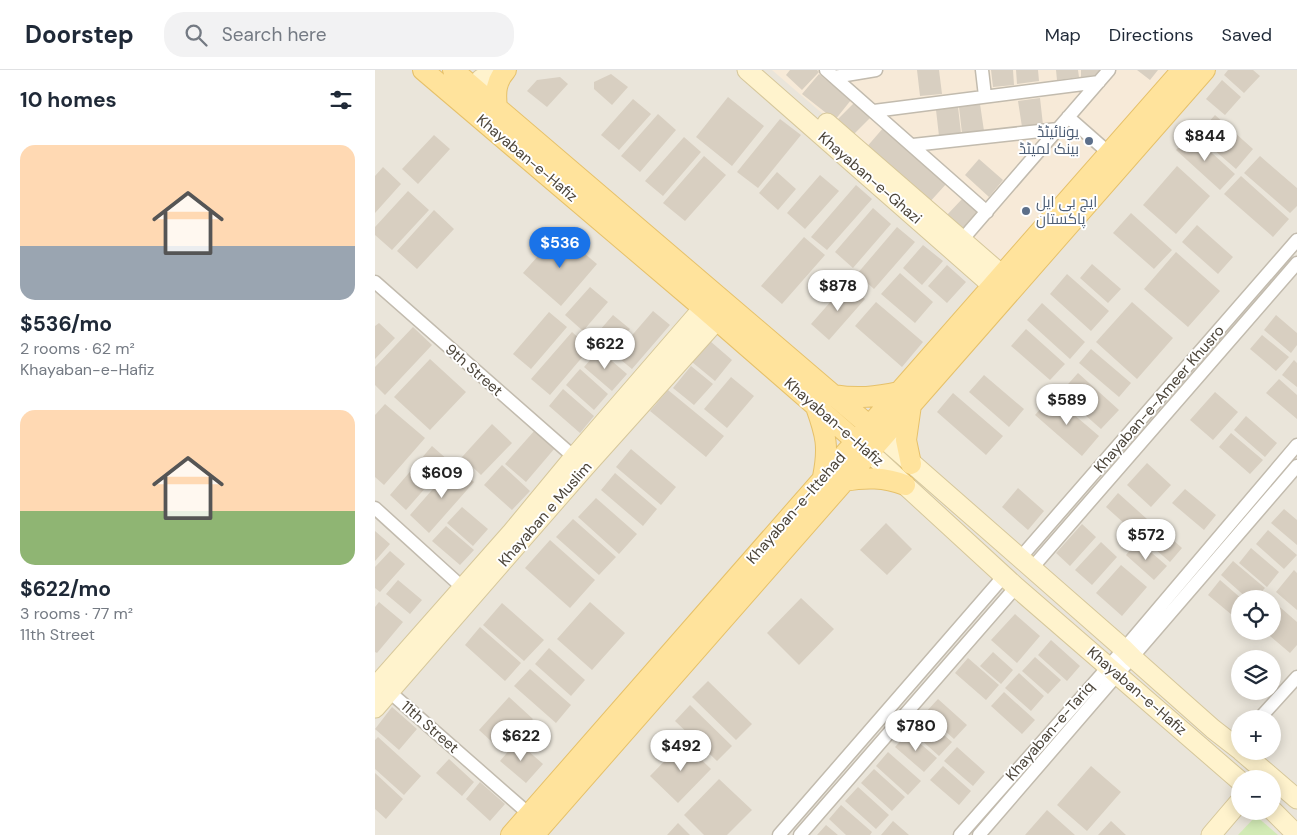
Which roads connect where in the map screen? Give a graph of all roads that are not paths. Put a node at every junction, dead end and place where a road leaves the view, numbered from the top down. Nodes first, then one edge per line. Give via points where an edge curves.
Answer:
1 (423, 70) edge
2 (453, 70) edge
3 (498, 70) edge
4 (506, 70) edge
5 (747, 70) edge
6 (766, 70) edge
7 (876, 70) edge
8 (982, 70) edge
9 (1109, 70) edge
10 (1182, 70) edge
11 (1205, 70) edge
12 (830, 73) edge
13 (1099, 82) junction
14 (474, 88) junction
15 (985, 96) junction
16 (497, 106) junction
17 (874, 112) junction
18 (1068, 117) junction
19 (1057, 129) junction
20 (913, 145) junction
21 (1109, 153) junction
22 (987, 212) junction
23 (961, 240) junction
24 (1297, 240) edge
25 (1297, 263) edge
26 (997, 281) junction
27 (375, 282) edge
28 (710, 314) junction
29 (1197, 355) junction
30 (1208, 365) junction
31 (834, 395) junction
32 (905, 399) junction
33 (815, 406) junction
34 (876, 431) junction
35 (1297, 445) edge
36 (862, 446) junction
37 (574, 457) junction
38 (911, 464) junction
39 (1297, 466) edge
40 (823, 478) junction
41 (844, 481) junction
42 (905, 484) junction
43 (1259, 488) junction
44 (1269, 497) junction
45 (375, 508) edge
46 (1241, 509) junction
47 (1253, 517) junction
48 (517, 536) junction
49 (1026, 563) junction
50 (1010, 582) junction
51 (462, 587) junction
52 (1128, 654) junction
53 (1113, 671) junction
54 (1297, 677) edge
55 (380, 685) edge
56 (375, 708) edge
57 (1267, 710) edge
58 (1231, 741) edge
59 (1231, 752) edge
60 (1251, 760) edge
61 (1218, 761) junction
62 (1261, 770) edge
63 (1231, 773) edge
64 (1281, 787) edge
65 (1297, 799) edge
66 (1231, 812) edge
67 (529, 814) junction
68 (1281, 819) edge
69 (1238, 820) edge
70 (511, 835) edge
71 (534, 835) edge
72 (779, 835) edge
73 (800, 835) edge
74 (959, 835) edge
75 (979, 835) edge
76 (1211, 835) edge
77 (1225, 835) edge
78 (1297, 835) edge

1 - 28 main road, Khayaban-e-Hafiz
2 - 14 main road, Khayaban-e-Hafiz
3 - 14 street via 481,79
4 - 16 main road via 498,82
5 - 26 street, Khayaban-e-Ghazi
6 - 23 street, Khayaban-e-Ghazi
7 - 12 street
8 - 15 street
9 - 13 street
10 - 21 main road, Khayaban-e-Ittehad
11 - 32 main road, Khayaban-e-Ittehad
12 - 17 street
13 - 15 street
13 - 18 street
14 - 16 main road, Khayaban-e-Hafiz
15 - 17 street
16 - 31 main road, Khayaban-e-Hafiz
17 - 20 street
18 - 19 street
18 - 21 street
19 - 20 street
19 - 22 street
20 - 22 street
21 - 26 main road, Khayaban-e-Ittehad
22 - 23 street
23 - 26 street, Khayaban-e-Ghazi
24 - 29 street, Khayaban-e-Ameer Khusro
25 - 30 street, Khayaban-e-Ameer Khusro
26 - 32 main road, Khayaban-e-Ittehad
27 - 37 street, 9th Street
28 - 33 main road, Khayaban-e-Hafiz
28 - 37 street
28 - 48 street, Khayaban e Muslim via 585,467
29 - 30 street
29 - 49 street, Khayaban-e-Ameer Khusro
30 - 49 street, Khayaban-e-Ameer Khusro
31 - 32 main road
31 - 34 main road, Khayaban-e-Hafiz
32 - 34 main road, Khayaban-e-Ittehad
32 - 38 main road via 906,440
33 - 36 main road, Khayaban-e-Hafiz
33 - 40 main road via 827,443
34 - 36 main road, Khayaban-e-Ittehad
34 - 38 street, Khayaban-e-Hafiz
35 - 43 street, Khayaban-e-Tariq
36 - 40 main road, Khayaban-e-Ittehad
36 - 41 main road, Khayaban-e-Ittehad
36 - 42 street, Khayaban-e-Hafiz
37 - 48 street
38 - 49 street, Khayaban-e-Hafiz
39 - 44 street, Khayaban-e-Tariq
40 - 67 main road, Khayaban-e-Ittehad
41 - 42 main road via 874,478
41 - 71 main road, Khayaban-e-Ittehad
42 - 50 street, Khayaban-e-Hafiz
43 - 44 street via 1262,496
43 - 46 street, Khayaban-e-Tariq
44 - 47 street, Khayaban-e-Tariq
45 - 51 street
46 - 47 street via 1250,508
46 - 52 street, Khayaban-e-Tariq
47 - 52 street, Khayaban-e-Tariq
48 - 51 street
48 - 55 street, Khayaban e Muslim
49 - 52 street, Khayaban-e-Hafiz
50 - 53 street, Khayaban-e-Hafiz
50 - 72 street
50 - 73 street
51 - 55 street
52 - 53 street, Khayaban-e-Tariq
52 - 58 street, Khayaban-e-Hafiz
53 - 61 street, Khayaban-e-Hafiz
53 - 74 street, Khayaban-e-Tariq
53 - 75 street, Khayaban-e-Tariq
54 - 57 street
55 - 56 street, Khayaban e Muslim
55 - 67 street, 11th Street
59 - 61 street
60 - 62 street, Khayaban-e-Hafiz
61 - 63 street, Khayaban-e-Hafiz
64 - 65 street, Khayaban-e-Hafiz
66 - 76 street
67 - 70 main road, Khayaban-e-Ittehad
68 - 78 street
69 - 77 street

